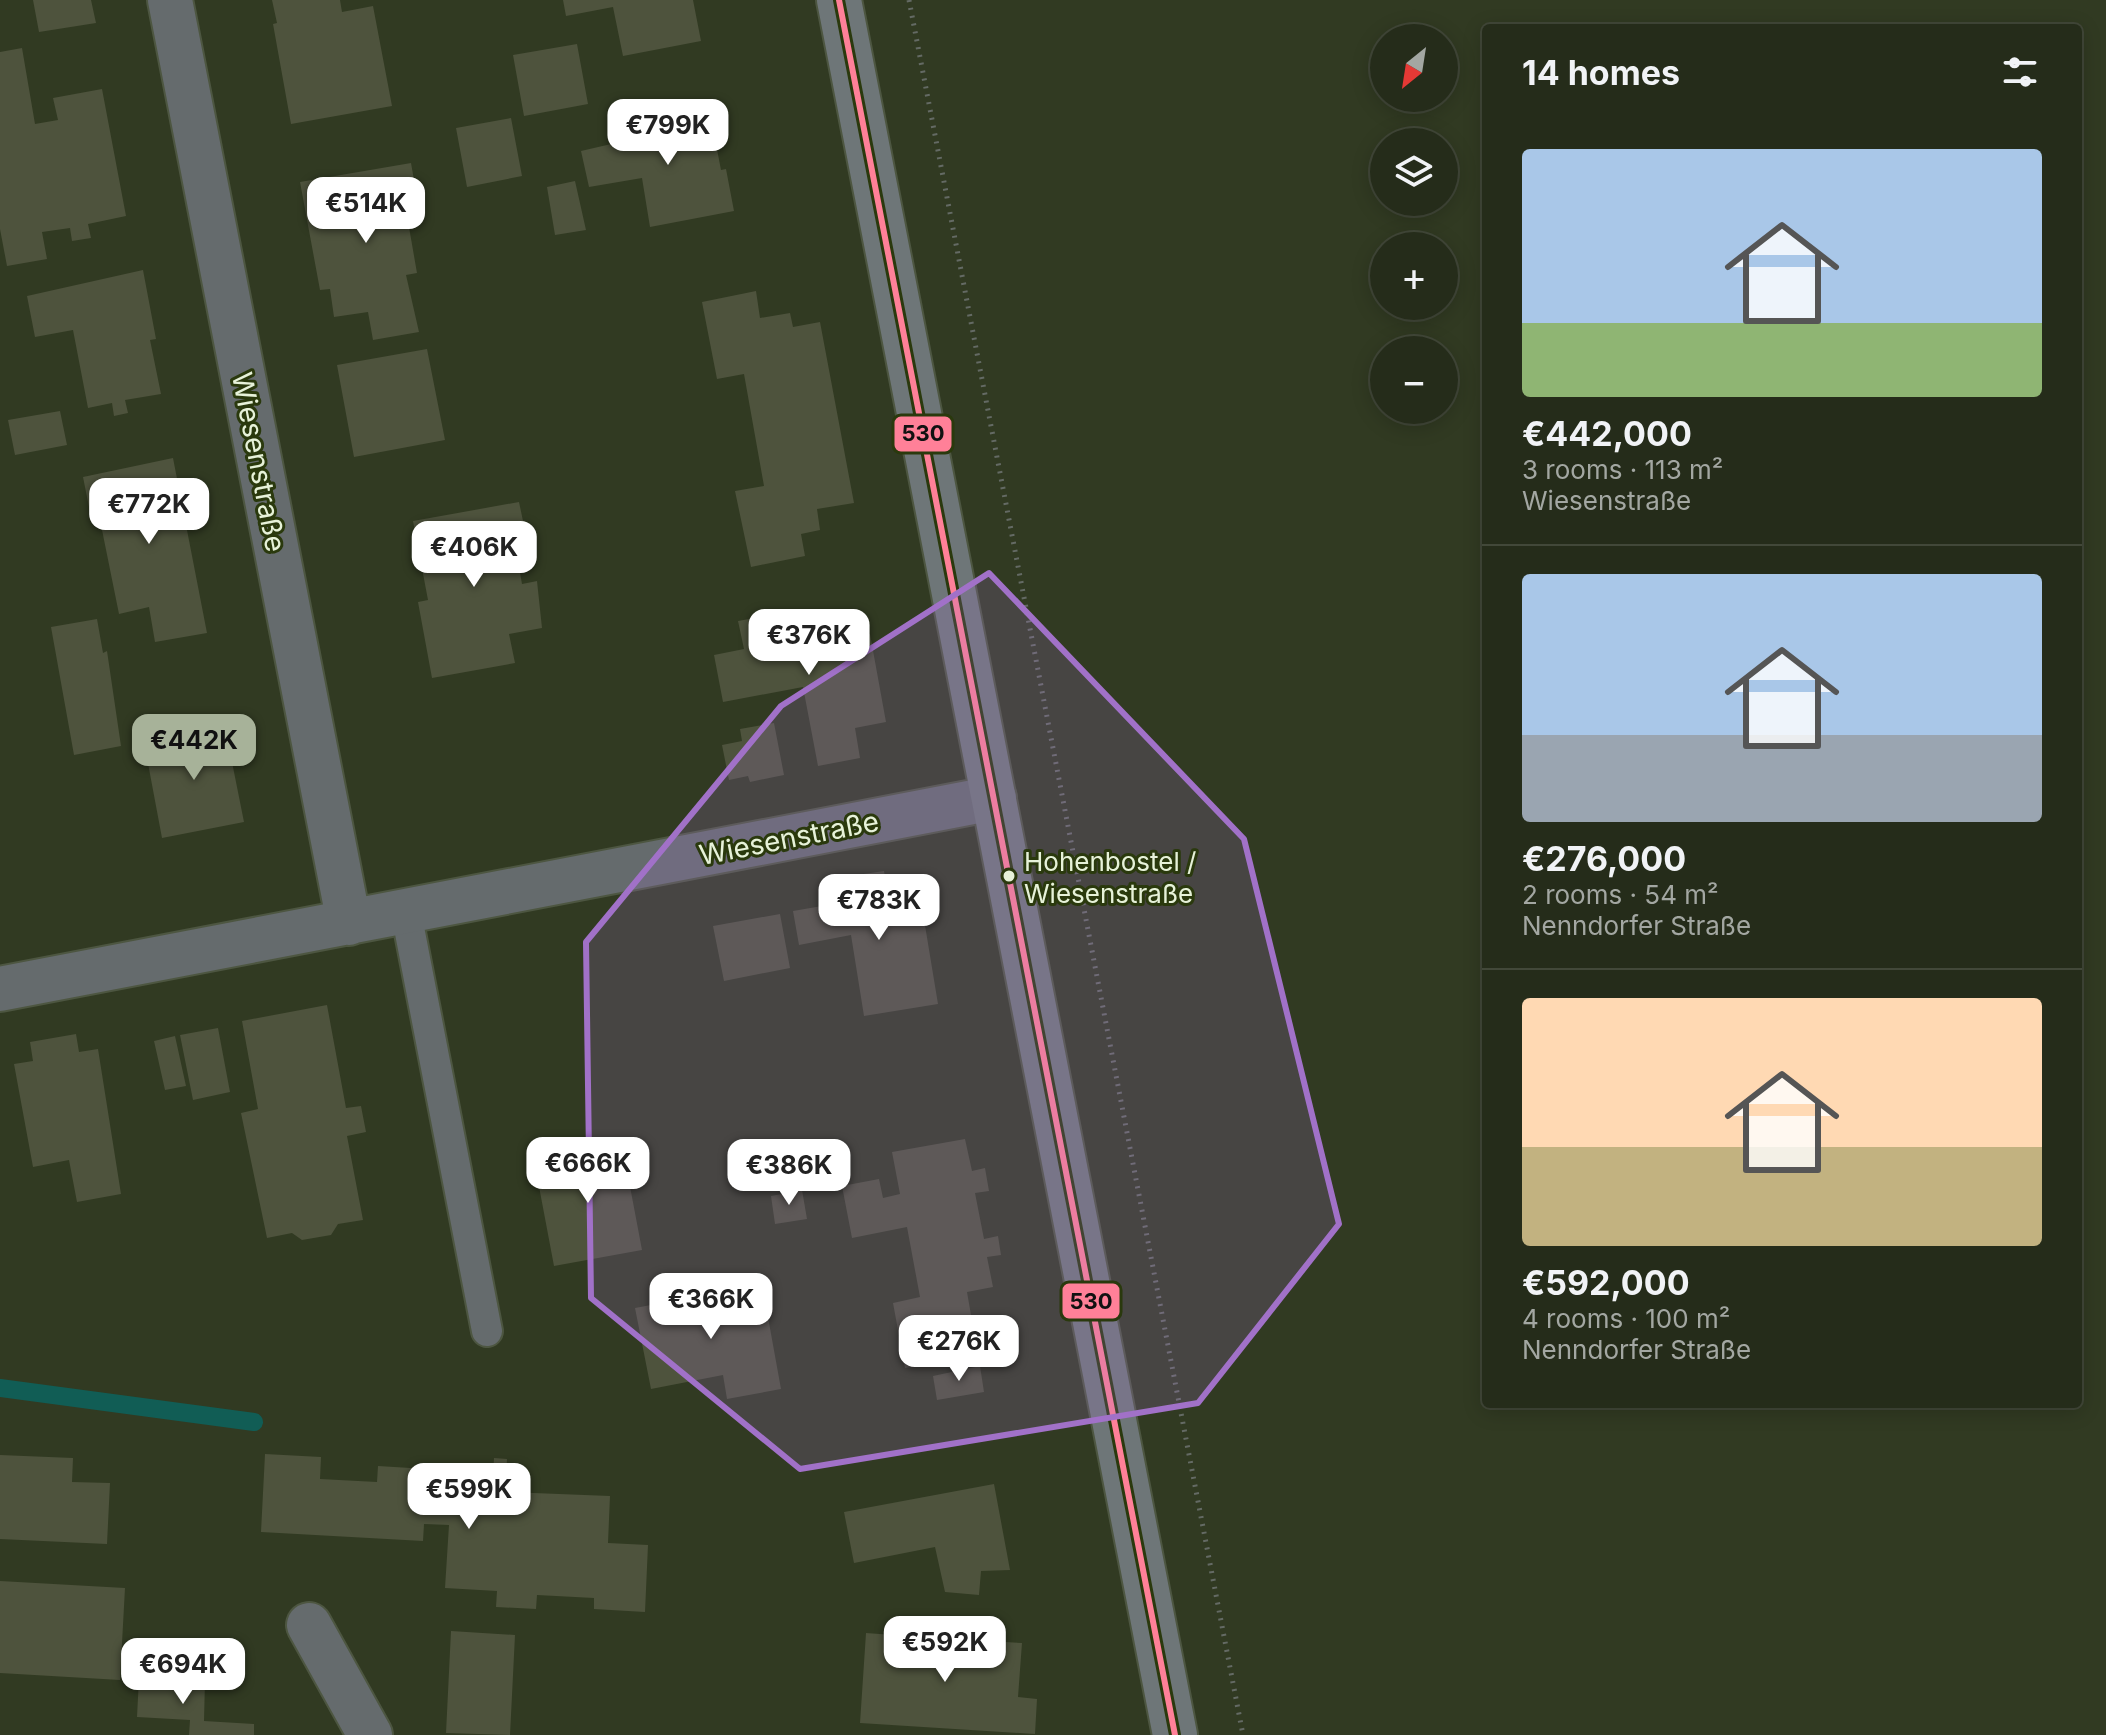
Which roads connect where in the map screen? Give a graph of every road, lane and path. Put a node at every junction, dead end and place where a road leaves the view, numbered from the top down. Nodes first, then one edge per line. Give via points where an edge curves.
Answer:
1 (170, 0) edge
2 (839, 0) edge
3 (909, 0) edge
4 (994, 798) junction
5 (406, 912) junction
6 (349, 923) junction
7 (0, 989) edge
8 (487, 1331) dead end
9 (309, 1625) dead end
10 (370, 1735) edge
11 (1175, 1735) edge
12 (1243, 1735) edge

1 - 6 street, Wiesenstraße
2 - 4 main road
3 - 12 path
4 - 5 street, Wiesenstraße
4 - 11 main road
5 - 6 street, Wiesenstraße
5 - 8 lane
6 - 7 street, Wiesenstraße
9 - 10 street

